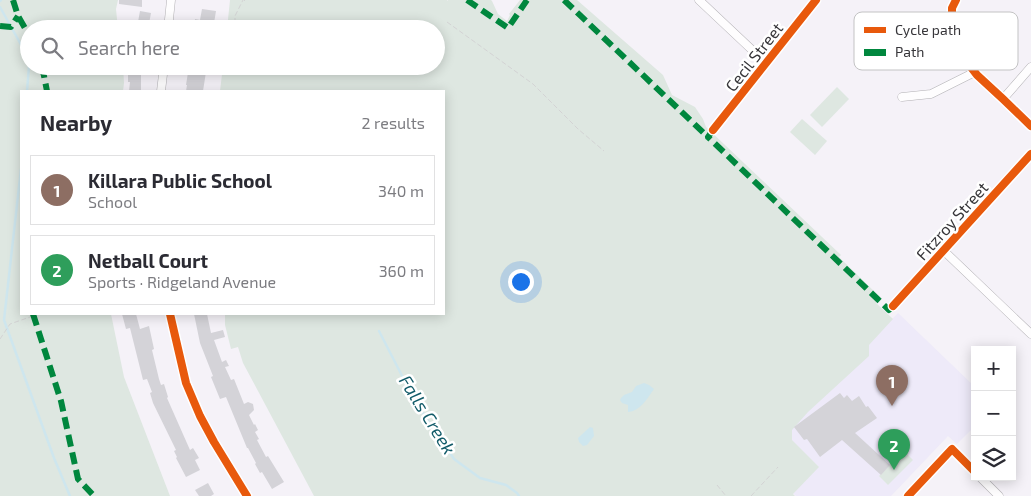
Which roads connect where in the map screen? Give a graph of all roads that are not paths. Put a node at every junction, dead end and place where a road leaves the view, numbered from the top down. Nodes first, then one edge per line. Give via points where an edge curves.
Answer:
1 (171, 0) edge
2 (699, 0) edge
3 (816, 0) edge
4 (956, 0) edge
5 (952, 12) edge
6 (169, 20) edge
7 (766, 64) junction
8 (1031, 67) edge
9 (974, 72) joint
10 (163, 75) edge
11 (162, 90) edge
12 (902, 97) dead end
13 (1003, 98) junction
14 (1031, 126) edge
15 (713, 130) dead end
16 (1031, 154) edge
17 (944, 251) junction
18 (893, 306) dead end
19 (170, 315) edge
20 (1031, 334) edge
21 (971, 468) edge
22 (984, 481) edge
23 (247, 496) edge
24 (908, 496) edge
25 (999, 496) edge

1 - 6 street
2 - 7 street
3 - 7 street, Cecil Street
4 - 5 street
7 - 15 street, Cecil Street
8 - 13 street
9 - 12 street via 931,94
9 - 13 street
10 - 11 street
13 - 14 street
16 - 17 street, Fitzroy Street
17 - 18 street, Fitzroy Street
17 - 20 street
19 - 23 street via 186,383 214,442
21 - 24 street via 952,449
22 - 25 street

